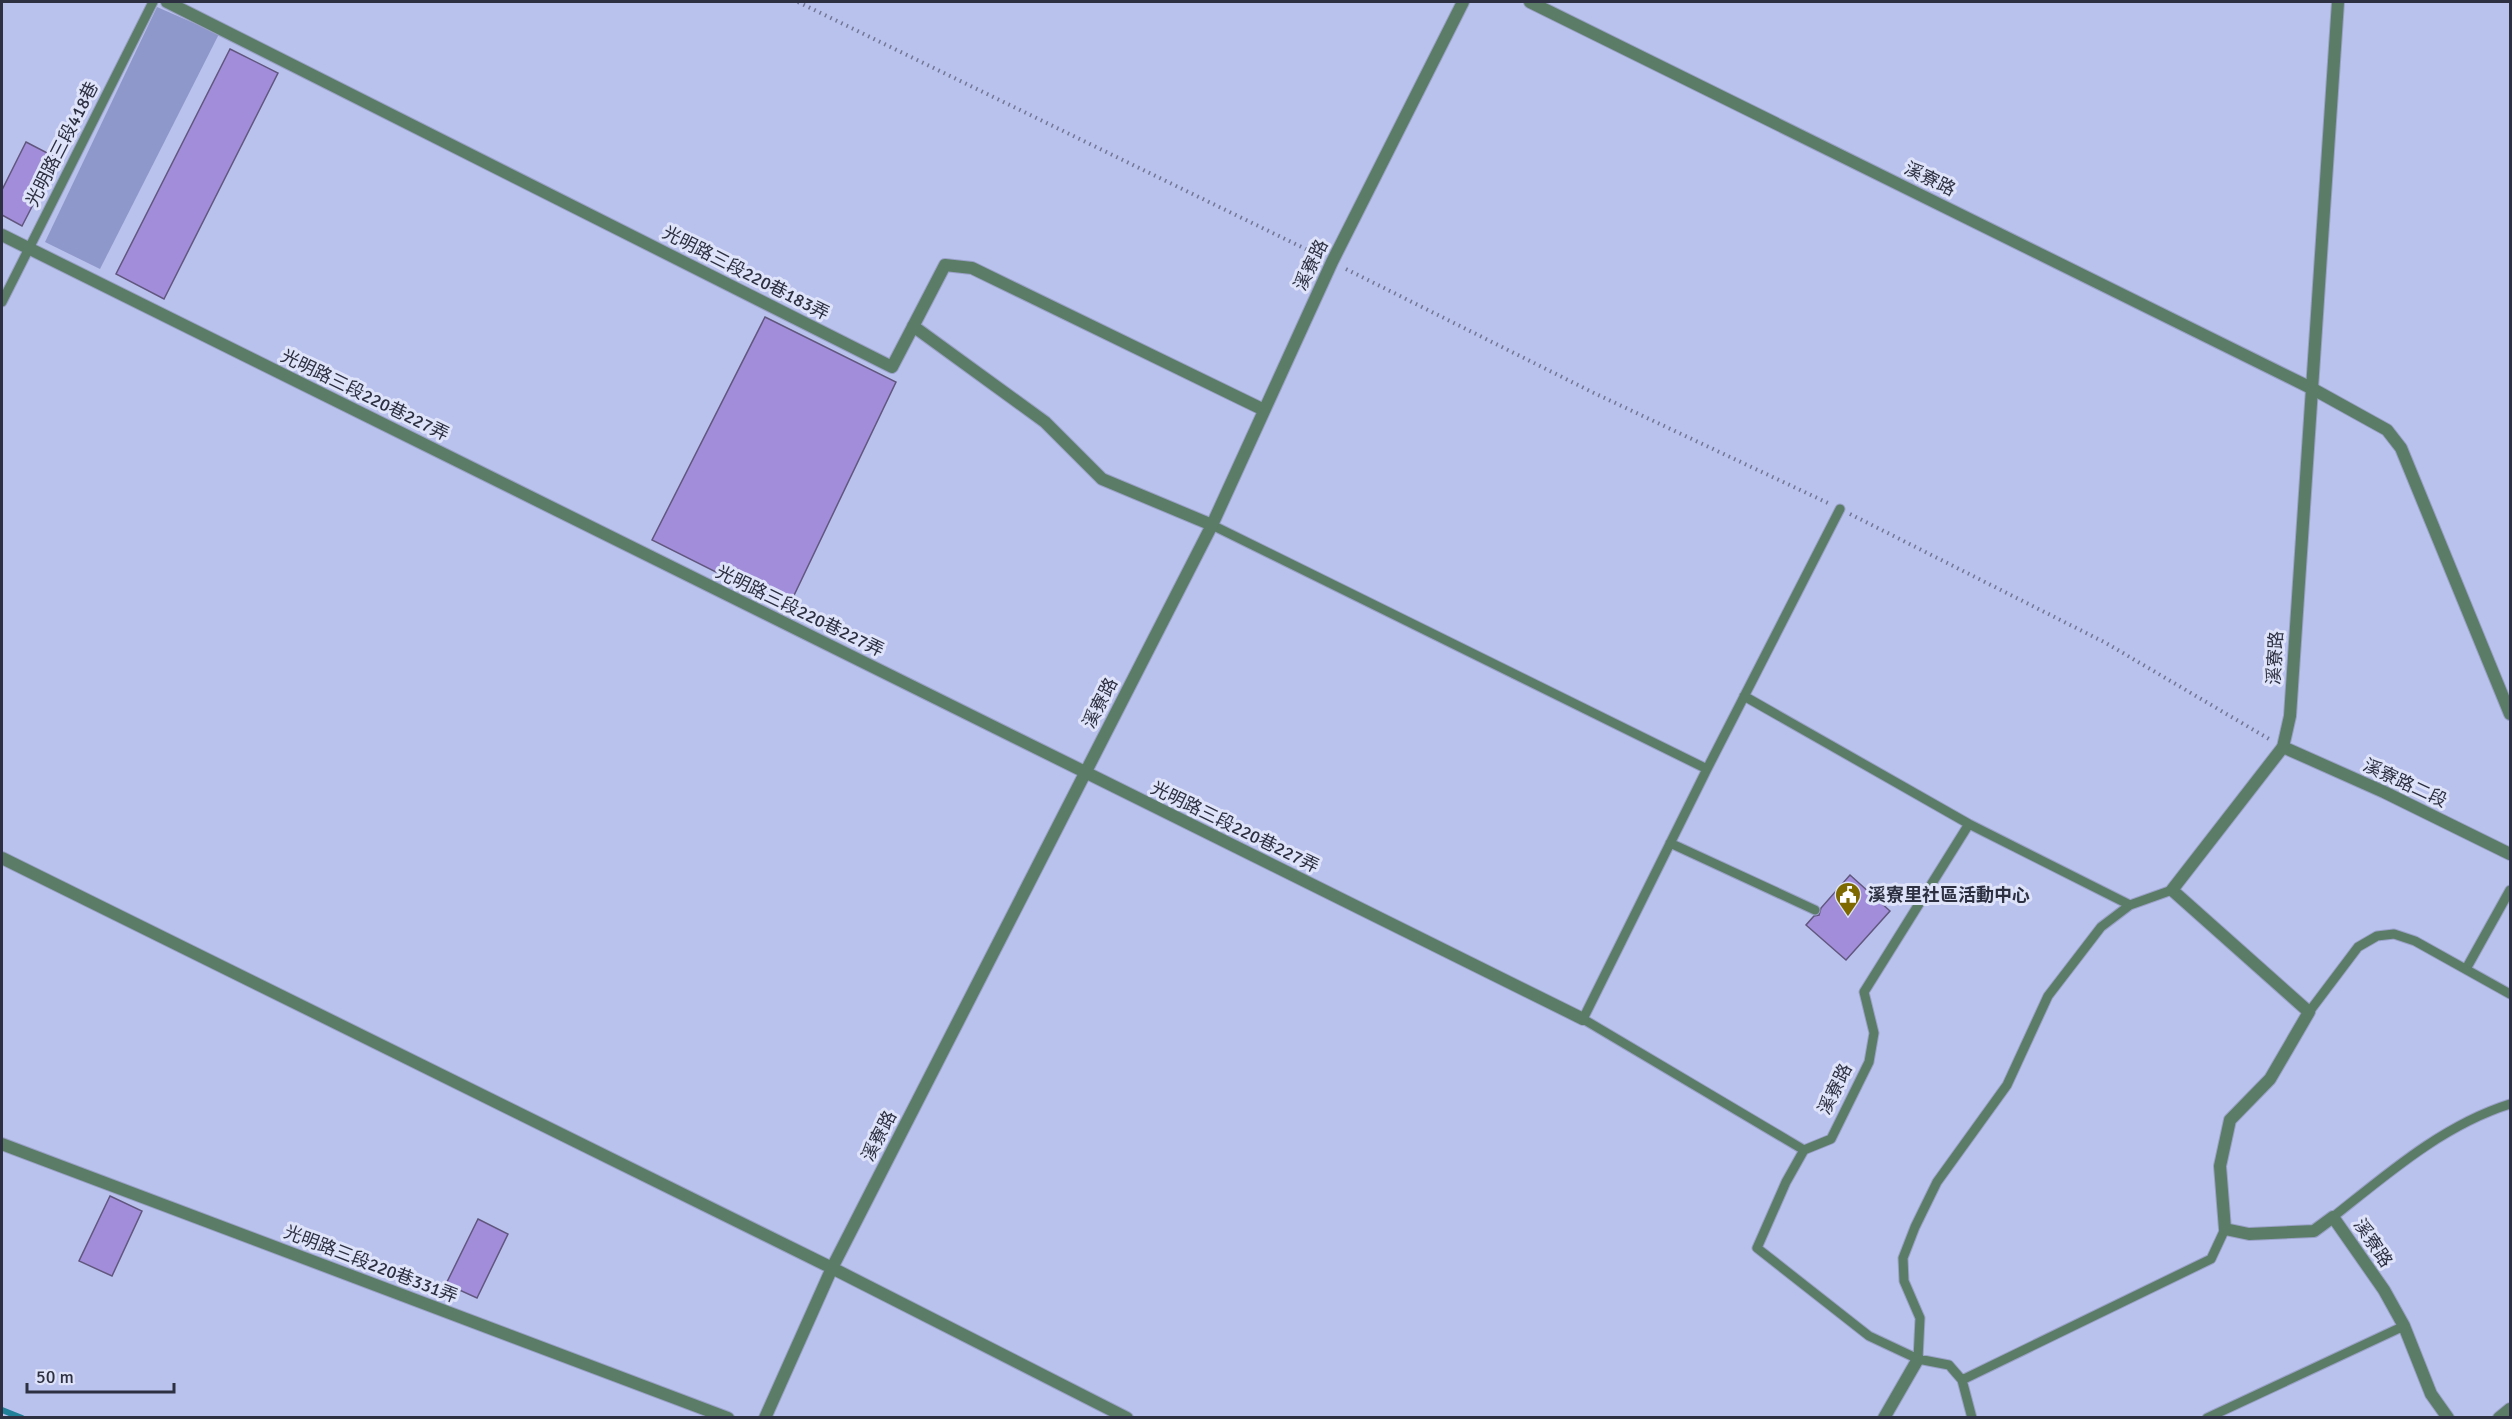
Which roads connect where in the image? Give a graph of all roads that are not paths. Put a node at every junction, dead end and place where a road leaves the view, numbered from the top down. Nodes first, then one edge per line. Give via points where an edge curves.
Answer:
1 (153, 2) edge
2 (167, 2) edge
3 (1463, 2) edge
4 (1530, 2) edge
5 (2338, 2) edge
6 (2, 234) edge
7 (28, 248) junction
8 (2, 302) edge
9 (913, 326) junction
10 (2313, 389) junction
11 (1263, 409) junction
12 (1840, 509) road end
13 (1212, 525) junction
14 (1744, 696) junction
15 (2511, 714) edge
16 (2283, 747) junction
17 (1707, 769) junction
18 (1084, 773) junction
19 (1969, 824) junction
20 (1670, 843) junction
21 (2511, 854) edge
22 (2, 858) edge
23 (2172, 890) junction
24 (2511, 890) edge
25 (2130, 905) junction
26 (1815, 910) dead end
27 (2466, 969) junction
28 (2511, 994) edge
29 (2309, 1012) junction
30 (1583, 1019) junction
31 (2511, 1104) edge
32 (2, 1144) edge
33 (1804, 1150) junction
34 (2333, 1217) junction
35 (2225, 1229) junction
36 (832, 1268) junction
37 (2404, 1326) junction
38 (1918, 1359) junction
39 (1962, 1380) junction
40 (2511, 1409) edge
41 (728, 1418) edge
42 (765, 1418) edge
43 (1127, 1418) edge
44 (1884, 1418) edge
45 (1972, 1418) edge
46 (2207, 1418) edge
47 (2448, 1418) edge
48 (2499, 1418) edge

1 - 7 lane, 光明路三段418巷
2 - 9 street, 光明路三段220巷183弄 via 892,367
3 - 11 street, 溪寮路
4 - 10 street, 溪寮路
5 - 10 street, 溪寮路
6 - 7 street, 光明路三段220巷227弄
7 - 8 lane, 光明路三段418巷
7 - 18 street, 光明路三段220巷227弄
9 - 11 street, 光明路三段220巷183弄 via 945,265 972,268
9 - 13 street via 1045,422 1102,479
10 - 15 street, 溪寮路 via 2387,430 2402,448
10 - 16 street, 溪寮路 via 2290,716
11 - 13 street, 溪寮路
12 - 14 lane
13 - 17 lane
13 - 18 street, 溪寮路
14 - 17 lane
14 - 19 lane
16 - 21 street, 溪寮路二段
16 - 23 street, 溪寮路
17 - 20 lane
18 - 30 street, 光明路三段220巷227弄
18 - 36 street, 溪寮路
19 - 25 lane
19 - 33 lane, 溪寮路 via 1864,992 1874,1033 1869,1062 1831,1139
20 - 26 lane
20 - 30 lane
22 - 36 street
23 - 25 lane
23 - 29 street
24 - 27 lane
25 - 38 lane via 2102,927 2048,996 2007,1085 1937,1182 1915,1227 1904,1258 1904,1281 1920,1318
27 - 28 lane
27 - 29 lane via 2415,941 2394,934 2376,936 2358,947
29 - 35 street via 2271,1079 2230,1120 2220,1167
30 - 33 lane
31 - 34 lane via 2460,1125 2391,1170
32 - 41 street, 光明路三段220巷331弄
33 - 38 lane via 1757,1248 1869,1336
34 - 35 street, 溪寮路 via 2314,1231 2249,1234
34 - 37 street, 溪寮路
35 - 39 lane via 2211,1259
36 - 42 street, 溪寮路
36 - 43 street
37 - 46 lane
37 - 47 street, 溪寮路 via 2432,1394
38 - 39 lane via 1949,1365
38 - 44 street
39 - 45 lane
40 - 48 street

